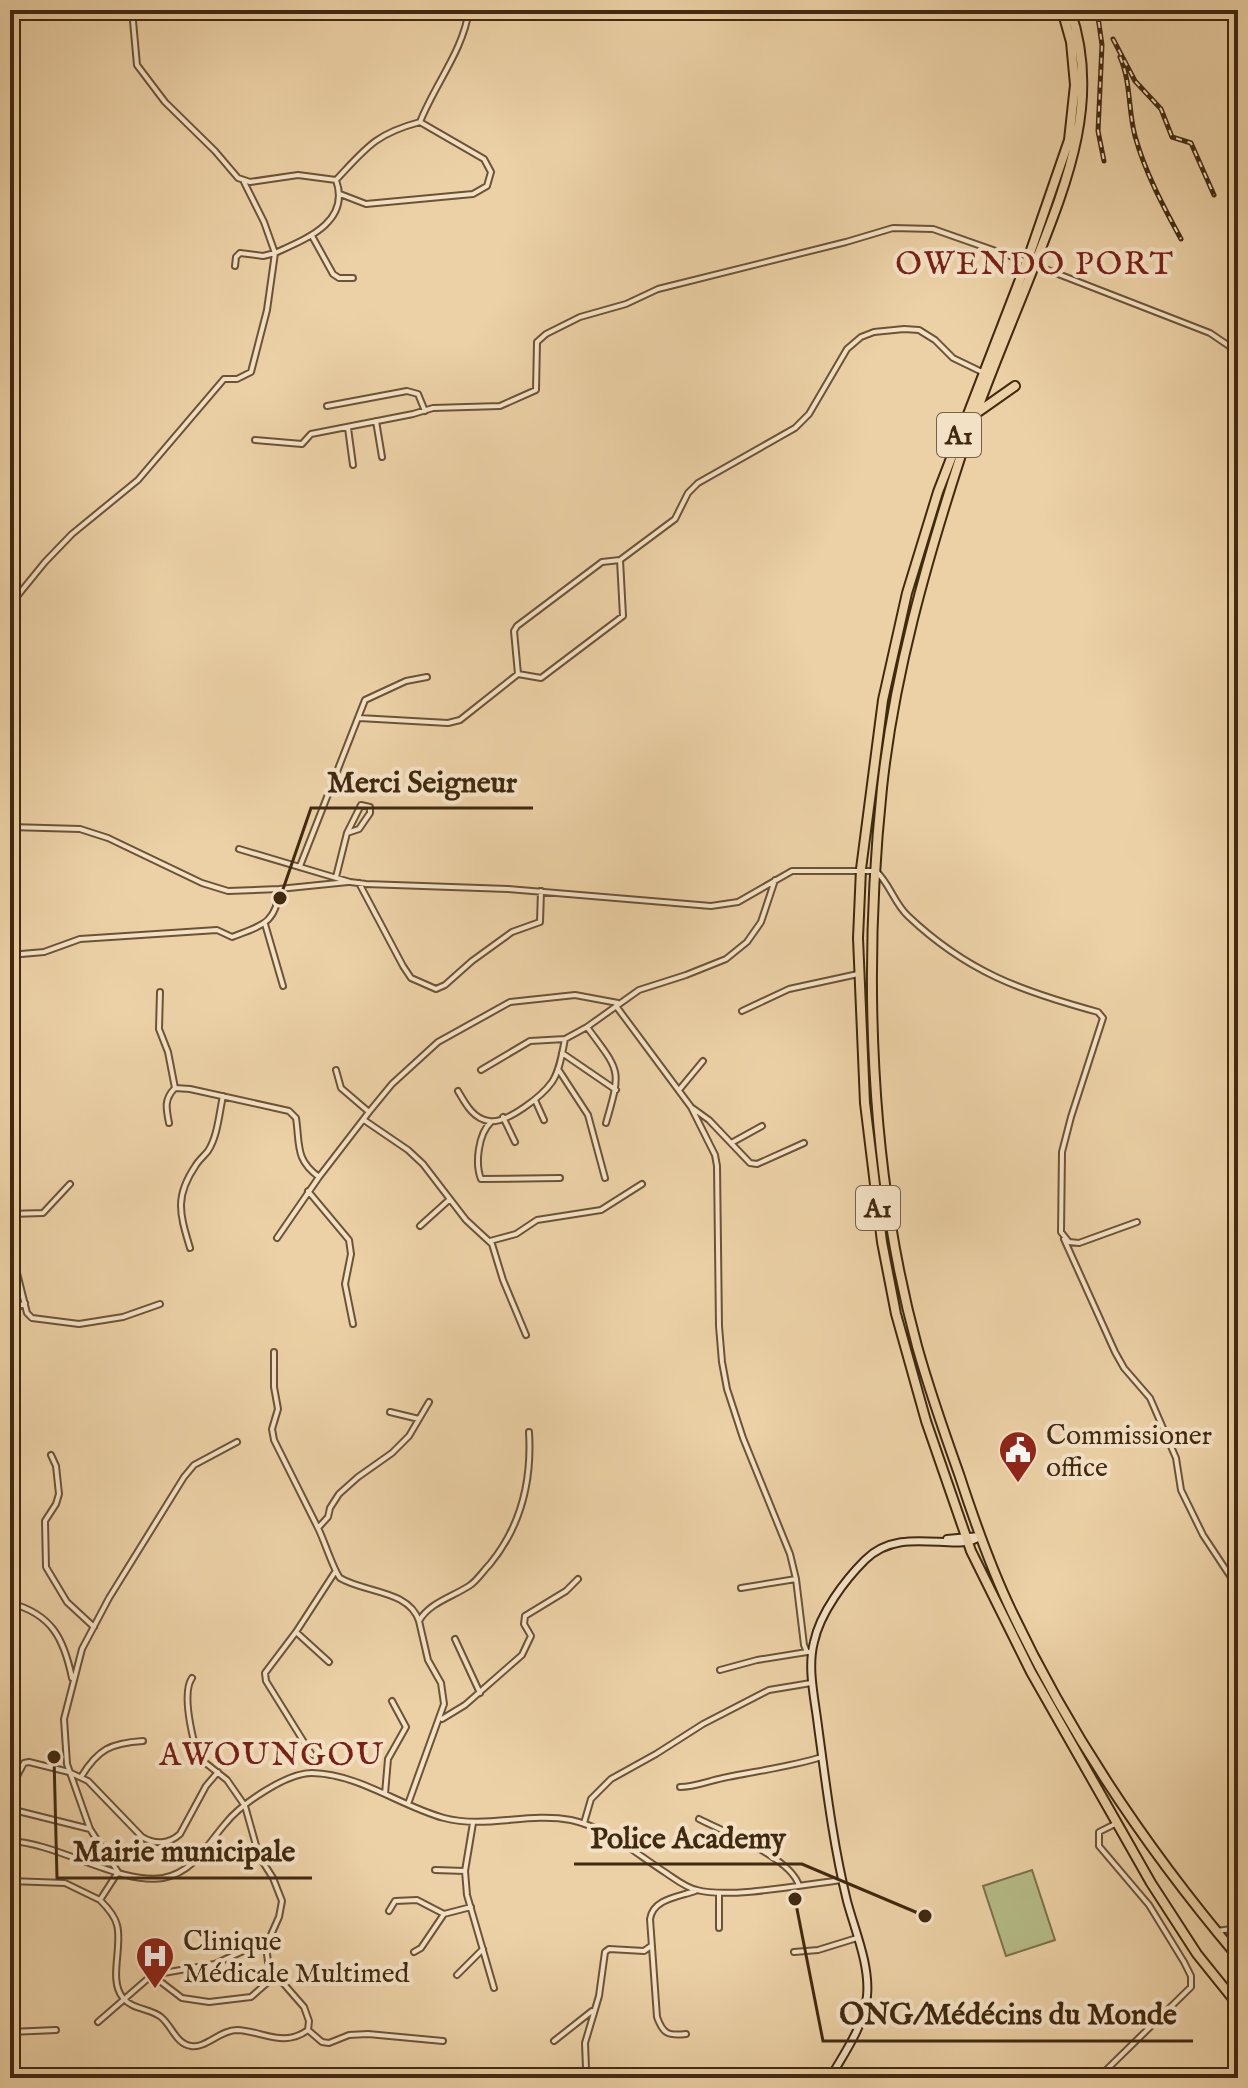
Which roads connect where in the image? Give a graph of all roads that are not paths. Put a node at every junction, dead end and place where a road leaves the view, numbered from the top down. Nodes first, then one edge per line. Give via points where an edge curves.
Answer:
1 (132, 10) edge
2 (469, 10) edge
3 (1062, 10) edge
4 (1070, 10) edge
5 (420, 122) junction
6 (336, 180) junction
7 (243, 181) junction
8 (340, 194) junction
9 (312, 236) junction
10 (275, 253) junction
11 (1031, 263) junction
12 (235, 266) dead end
13 (353, 278) dead end
14 (1238, 352) edge
15 (987, 374) junction
16 (1015, 386) dead end
17 (327, 406) dead end
18 (425, 411) junction
19 (978, 413) junction
20 (376, 421) junction
21 (348, 428) junction
22 (255, 440) dead end
23 (382, 457) dead end
24 (353, 465) dead end
25 (620, 560) junction
26 (10, 605) edge
27 (518, 674) junction
28 (427, 677) dead end
29 (359, 718) junction
30 (10, 827) edge
31 (347, 833) junction
32 (239, 849) dead end
33 (300, 867) junction
34 (861, 869) junction
35 (876, 871) junction
36 (336, 878) junction
37 (776, 878) junction
38 (350, 882) junction
39 (359, 883) junction
40 (279, 889) junction
41 (541, 891) junction
42 (265, 924) junction
43 (10, 955) edge
44 (858, 974) junction
45 (283, 986) dead end
46 (160, 992) dead end
47 (617, 1004) junction
48 (742, 1011) dead end
49 (587, 1027) junction
50 (565, 1039) junction
51 (562, 1053) junction
52 (703, 1061) dead end
53 (558, 1069) junction
54 (336, 1070) dead end
55 (481, 1070) dead end
56 (175, 1088) junction
57 (616, 1090) junction
58 (679, 1090) junction
59 (458, 1091) dead end
60 (223, 1096) junction
61 (535, 1100) junction
62 (691, 1107) junction
63 (369, 1112) junction
64 (503, 1117) junction
65 (364, 1120) junction
66 (544, 1120) dead end
67 (491, 1122) junction
68 (169, 1123) dead end
69 (606, 1123) dead end
70 (762, 1126) dead end
71 (515, 1142) dead end
72 (733, 1142) junction
73 (804, 1143) dead end
74 (319, 1177) junction
75 (560, 1178) dead end
76 (605, 1178) dead end
77 (70, 1184) dead end
78 (642, 1184) dead end
79 (308, 1191) junction
80 (450, 1199) junction
81 (10, 1214) edge
82 (1137, 1222) dead end
83 (420, 1226) dead end
84 (1061, 1232) junction
85 (277, 1238) dead end
86 (490, 1241) junction
87 (10, 1245) edge
88 (190, 1248) dead end
89 (25, 1303) junction
90 (160, 1304) dead end
91 (10, 1311) edge
92 (353, 1324) dead end
93 (526, 1335) dead end
94 (274, 1352) dead end
95 (429, 1402) dead end
96 (390, 1412) dead end
97 (419, 1419) junction
98 (529, 1432) dead end
99 (237, 1442) dead end
100 (51, 1455) dead end
101 (318, 1528) junction
102 (980, 1536) junction
103 (967, 1538) junction
104 (335, 1572) junction
105 (578, 1579) dead end
106 (796, 1579) junction
107 (741, 1588) dead end
108 (1238, 1588) edge
109 (10, 1603) edge
110 (419, 1621) junction
111 (94, 1627) junction
112 (296, 1632) junction
113 (455, 1639) dead end
114 (810, 1652) junction
115 (329, 1662) dead end
116 (720, 1670) dead end
117 (192, 1678) dead end
118 (73, 1681) junction
119 (813, 1683) junction
120 (480, 1693) junction
121 (392, 1701) dead end
122 (440, 1720) junction
123 (143, 1741) dead end
124 (312, 1755) dead end
125 (822, 1757) junction
126 (69, 1772) junction
127 (218, 1772) junction
128 (81, 1777) junction
129 (680, 1787) dead end
130 (10, 1789) edge
131 (385, 1794) junction
132 (408, 1805) junction
133 (245, 1806) junction
134 (10, 1809) edge
135 (699, 1819) dead end
136 (473, 1823) junction
137 (584, 1823) junction
138 (1117, 1823) junction
139 (90, 1829) junction
140 (10, 1841) edge
141 (435, 1870) dead end
142 (465, 1871) junction
143 (118, 1872) junction
144 (842, 1880) junction
145 (10, 1881) edge
146 (799, 1886) junction
147 (697, 1890) junction
148 (719, 1893) junction
149 (100, 1900) junction
150 (471, 1907) junction
151 (389, 1911) dead end
152 (444, 1914) junction
153 (719, 1928) dead end
154 (1238, 1928) edge
155 (1216, 1931) junction
156 (857, 1938) junction
157 (269, 1939) junction
158 (1238, 1942) edge
159 (651, 1946) junction
160 (483, 1949) junction
161 (414, 1952) dead end
162 (794, 1952) dead end
163 (1237, 1956) edge
164 (152, 1975) junction
165 (276, 1975) junction
166 (457, 1975) dead end
167 (494, 1988) dead end
168 (124, 1999) junction
169 (1238, 2005) edge
170 (594, 2010) junction
171 (98, 2022) dead end
172 (56, 2030) dead end
173 (308, 2030) junction
174 (10, 2032) edge
175 (686, 2034) dead end
176 (443, 2041) dead end
177 (554, 2041) dead end
178 (586, 2068) dead end
179 (830, 2078) edge
180 (1098, 2078) edge

1 - 7 street via 137,65
2 - 5 street via 458,51
3 - 11 highway, A1 via 1074,62 1074,116
4 - 11 highway, A1 via 1081,50 1081,119 1054,220
5 - 6 street via 384,133
5 - 8 street via 484,159 491,172 487,186 473,194 366,204
6 - 7 street via 298,175
6 - 8 street
7 - 10 street
8 - 9 street via 334,216
9 - 10 street
9 - 13 street via 333,274
10 - 12 street via 240,253
10 - 26 street via 251,372 224,379 138,480 72,534
11 - 14 street via 1210,333
11 - 15 highway, A1
11 - 18 street via 933,229 871,233 658,289 580,317 537,342 537,385 529,395 500,406
15 - 19 highway, A1
15 - 25 street via 953,358 919,330 861,337 840,358 802,421 698,483 675,519
15 - 34 highway, A1 via 938,492 897,633 878,729
16 - 19 highway
17 - 18 street via 407,391 418,394
18 - 20 street
19 - 35 highway, A1 via 939,524 911,627 882,785
20 - 21 street
20 - 23 street
21 - 22 street via 311,434 302,444
21 - 24 street
25 - 27 street via 602,562 517,626
25 - 27 street via 623,616 541,678
27 - 29 street via 455,723
28 - 29 street via 367,699
29 - 33 street
30 - 40 street via 80,829 215,888
31 - 31 street via 361,805 370,807 359,829
31 - 36 street
32 - 33 street
33 - 36 street
34 - 35 street
34 - 37 street via 799,870
34 - 44 highway, A1
35 - 84 street via 905,913 945,950 998,979 1103,1018 1062,1152
35 - 102 highway, A1 via 873,1051 895,1245 934,1404
36 - 38 street
37 - 41 street via 738,902 711,906
37 - 47 street via 761,922 726,959 651,984
38 - 39 street
38 - 40 street
39 - 41 street
39 - 41 street via 411,978 436,989 512,932 540,922
40 - 42 street via 278,905
42 - 43 street via 232,937 217,930 80,939 44,952
42 - 45 street
44 - 48 street via 789,989
44 - 103 highway, A1 via 865,1103 888,1278 922,1407
46 - 56 street via 159,1029
47 - 49 street
47 - 58 street
47 - 63 street via 575,995 510,1002 430,1049
49 - 50 street
49 - 57 street via 615,1069
50 - 51 street
50 - 55 street via 530,1041
51 - 53 street
51 - 57 street
52 - 58 street
53 - 61 street
53 - 76 street via 588,1115
54 - 63 street via 341,1088
56 - 60 street
56 - 68 street via 168,1096
57 - 69 street
58 - 62 street
59 - 67 street via 467,1107
60 - 74 street via 289,1111 296,1118 301,1160
60 - 88 street via 208,1150 180,1196
61 - 64 street
61 - 66 street
62 - 72 street
62 - 106 street via 717,1166 719,1326 727,1389
63 - 65 street
64 - 67 street
64 - 71 street
65 - 74 street
65 - 80 street via 408,1150
67 - 75 street via 478,1155 481,1179
70 - 72 street
72 - 73 street via 753,1164
74 - 79 street
77 - 81 street via 43,1213
78 - 86 street via 601,1210 537,1220 516,1234
79 - 85 street
79 - 92 street via 349,1240 345,1284
80 - 83 street
80 - 86 street
82 - 84 street via 1079,1243 1069,1242
84 - 108 street via 1119,1360 1150,1398 1164,1427 1181,1490
86 - 93 street
87 - 89 street
89 - 90 street via 32,1318 79,1324
89 - 91 street
94 - 101 street via 274,1440
95 - 97 street
96 - 97 street
97 - 101 street via 392,1453 339,1494
98 - 110 street via 526,1489 506,1544 475,1581 426,1611
99 - 111 street via 190,1469
100 - 111 street via 59,1494 45,1521 46,1567 67,1602
101 - 104 street
102 - 103 street
102 - 155 highway, A1 via 1070,1722
103 - 114 street via 892,1543 868,1557 824,1617
103 - 138 highway, A1 via 1009,1631
104 - 110 street via 346,1582 402,1600
104 - 112 street
105 - 120 street via 525,1616 531,1636 522,1655
106 - 107 street
106 - 114 street via 804,1645
109 - 118 street via 47,1621 67,1654
110 - 122 street via 428,1660 441,1683
111 - 118 street
112 - 115 street
112 - 124 street via 265,1677
113 - 120 street
114 - 116 street
114 - 119 street
117 - 127 street via 187,1688 194,1743 198,1757
118 - 126 street via 63,1733
119 - 125 street
119 - 137 street via 769,1690 611,1779 591,1799
120 - 122 street
121 - 131 street via 406,1727 388,1759
122 - 132 street
123 - 128 street via 103,1750
125 - 129 street
125 - 144 street
126 - 128 street
126 - 130 street via 24,1763
126 - 139 street
127 - 128 street via 180,1834 164,1843 142,1837
127 - 133 street
131 - 132 street
131 - 133 street via 311,1773 280,1783
132 - 136 street
133 - 143 street via 180,1872 152,1879
133 - 157 street via 259,1856 282,1901
134 - 139 street
135 - 146 street via 790,1869
136 - 137 street via 539,1818
136 - 142 street
137 - 147 street
138 - 169 highway, A1 via 1172,1917
138 - 180 street via 1099,1832 1099,1846 1149,1905 1192,1982
139 - 143 street
140 - 143 street via 39,1845
141 - 142 street
142 - 150 street
143 - 149 street
144 - 146 street
144 - 156 street
145 - 149 street via 65,1883
146 - 148 street
147 - 148 street
147 - 159 street via 651,1912
148 - 153 street
149 - 168 street via 118,1926 117,1982
150 - 152 street
150 - 160 street
151 - 152 street via 395,1901 411,1899
152 - 161 street
154 - 155 street
155 - 163 highway, A1
156 - 162 street
156 - 179 street via 867,1979 866,2006
157 - 164 street via 215,1964
157 - 165 street via 266,1953
158 - 163 street
159 - 170 street via 644,1951 607,1950
159 - 175 street via 662,2030
160 - 166 street
160 - 167 street
164 - 165 street via 182,1998 209,2002 251,1997
164 - 168 street
165 - 173 street via 304,2007
168 - 171 street
168 - 173 street via 159,2015 181,2041 194,2047 232,2030 283,2039
170 - 177 street
170 - 178 street via 585,2043
172 - 174 street
173 - 176 street via 329,2043 368,2034

